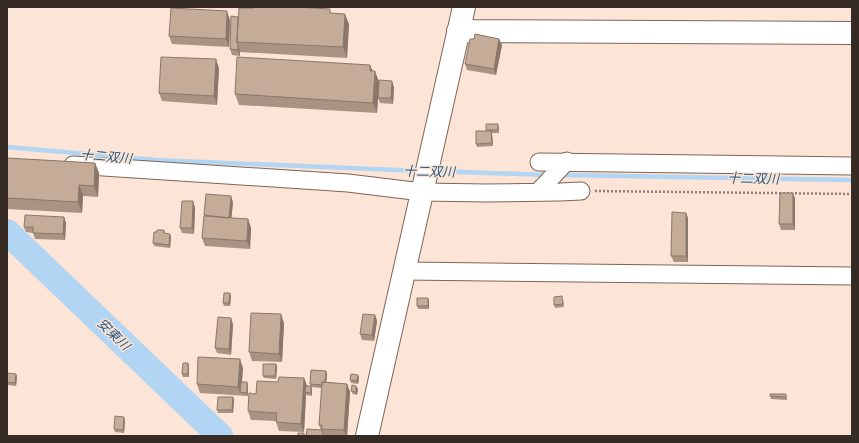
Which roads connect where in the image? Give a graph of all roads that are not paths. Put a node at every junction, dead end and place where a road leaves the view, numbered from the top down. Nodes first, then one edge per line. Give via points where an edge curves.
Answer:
1 (464, 7) edge
2 (458, 31) junction
3 (852, 33) edge
4 (567, 161) junction
5 (539, 162) dead end
6 (55, 164) edge
7 (852, 166) edge
8 (424, 180) junction
9 (581, 191) road end
10 (538, 192) junction
11 (405, 271) junction
12 (852, 276) edge
13 (367, 436) edge

1 - 2 street
2 - 3 street
2 - 8 street
4 - 5 street
4 - 7 street
4 - 10 street
6 - 8 street via 348,183
8 - 10 street
8 - 11 street
9 - 10 street
11 - 12 street
11 - 13 street

